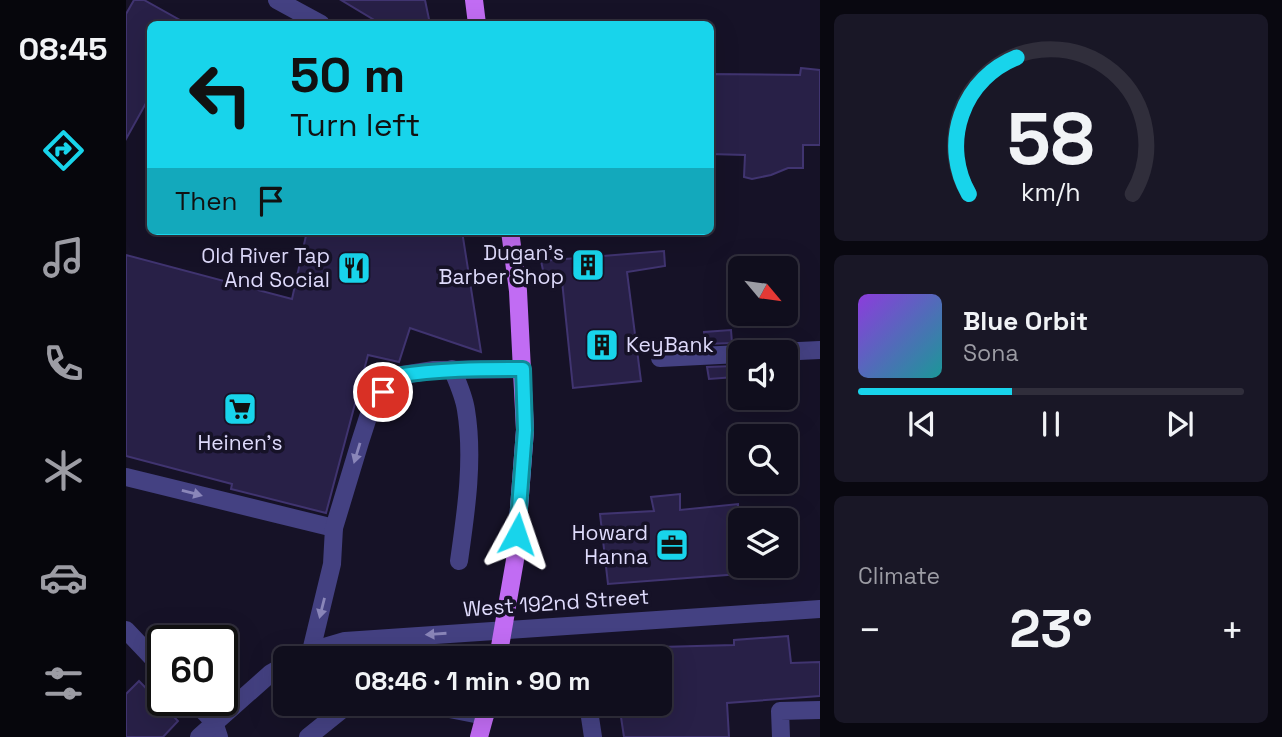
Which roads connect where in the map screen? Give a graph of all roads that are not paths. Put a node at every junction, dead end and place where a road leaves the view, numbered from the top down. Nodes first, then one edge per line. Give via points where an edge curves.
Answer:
1 (277, 0) edge
2 (474, 0) edge
3 (316, 21) edge
4 (477, 21) edge
5 (511, 235) edge
6 (820, 350) edge
7 (798, 351) edge
8 (728, 355) edge
9 (660, 358) dead end
10 (452, 369) junction
11 (523, 369) junction
12 (126, 477) edge
13 (334, 528) junction
14 (459, 561) dead end
15 (820, 609) edge
16 (504, 629) junction
17 (126, 630) edge
18 (307, 646) edge
19 (329, 646) edge
20 (500, 646) edge
21 (147, 652) edge
22 (273, 672) edge
23 (820, 710) edge
24 (334, 716) edge
25 (484, 716) edge
26 (590, 716) edge
27 (217, 729) edge
28 (199, 737) edge
29 (308, 737) edge
30 (479, 737) edge
31 (593, 737) edge
32 (781, 737) edge

1 - 3 street
2 - 4 main road
5 - 11 main road
6 - 7 street
8 - 9 street
10 - 11 street
10 -> 13 street via 396,376 371,408
10 - 14 street via 466,409 468,437 467,504
11 - 16 main road via 523,458
12 -> 13 street
13 -> 18 street via 332,565
15 - 16 street, West 192nd Street
16 -> 19 street, West 192nd Street
16 - 20 main road
17 - 21 street
22 - 27 street
23 - 32 street via 780,711
24 - 29 street
25 - 30 main road
26 - 31 street
27 - 28 street

